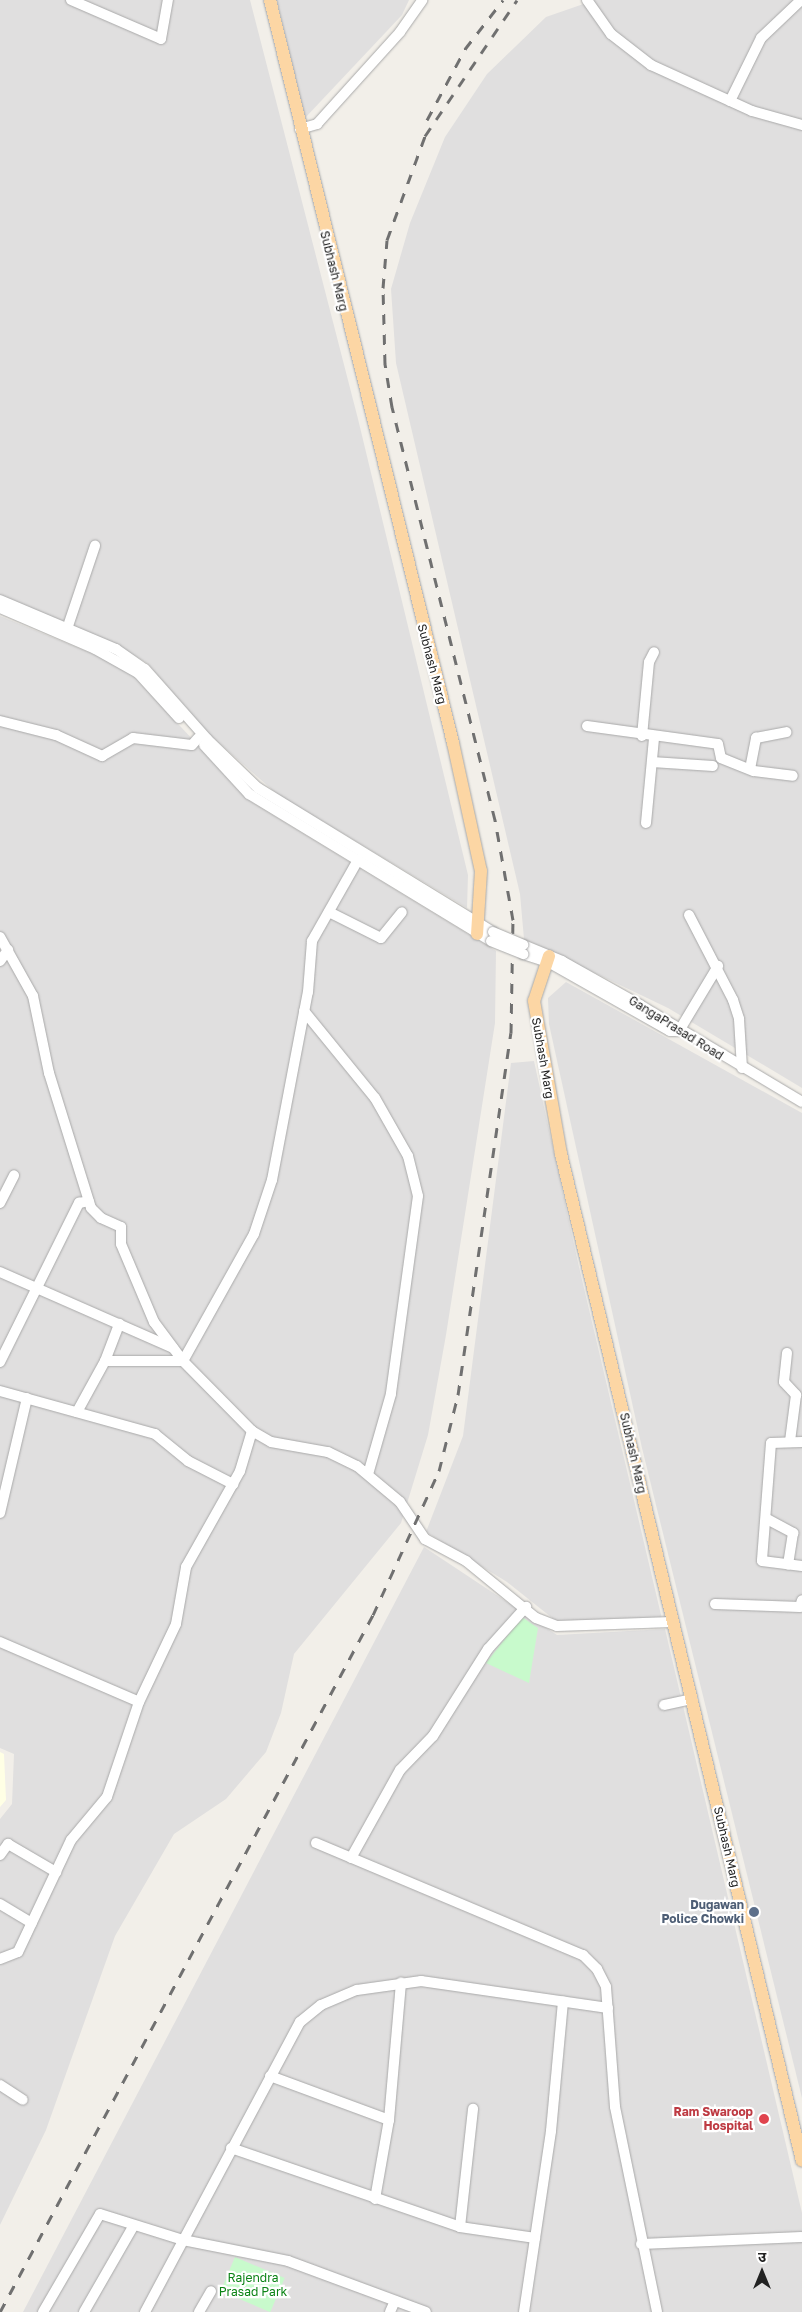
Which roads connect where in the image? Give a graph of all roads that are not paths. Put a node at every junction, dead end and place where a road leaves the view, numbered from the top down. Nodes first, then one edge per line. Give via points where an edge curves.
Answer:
1 (71, 0) edge
2 (168, 0) edge
3 (270, 0) edge
4 (422, 0) edge
5 (587, 0) edge
6 (800, 0) edge
7 (88, 4) edge
8 (730, 101) junction
9 (802, 125) edge
10 (300, 129) junction
11 (96, 546) dead end
12 (0, 600) edge
13 (0, 608) edge
14 (67, 629) junction
15 (654, 652) dead end
16 (0, 720) edge
17 (587, 726) dead end
18 (786, 732) dead end
19 (642, 736) junction
20 (198, 738) junction
21 (654, 738) junction
22 (652, 762) junction
23 (713, 766) dead end
24 (750, 769) junction
25 (793, 776) dead end
26 (646, 823) dead end
27 (358, 860) junction
28 (328, 912) junction
29 (402, 912) dead end
30 (689, 915) dead end
31 (478, 929) junction
32 (0, 938) edge
33 (8, 950) junction
34 (548, 959) junction
35 (0, 961) edge
36 (718, 966) junction
37 (304, 1011) junction
38 (678, 1031) junction
39 (742, 1068) junction
40 (802, 1102) edge
41 (14, 1175) dead end
42 (89, 1201) junction
43 (0, 1204) edge
44 (0, 1272) edge
45 (37, 1288) junction
46 (119, 1324) junction
47 (173, 1348) junction
48 (787, 1353) dead end
49 (0, 1362) edge
50 (105, 1362) junction
51 (183, 1362) junction
52 (0, 1391) edge
53 (27, 1398) junction
54 (78, 1412) junction
55 (252, 1431) junction
56 (790, 1441) junction
57 (802, 1442) edge
58 (368, 1474) junction
59 (233, 1484) junction
60 (0, 1513) edge
61 (767, 1520) junction
62 (788, 1565) junction
63 (802, 1566) edge
64 (802, 1600) edge
65 (715, 1604) dead end
66 (526, 1607) junction
67 (672, 1622) junction
68 (0, 1642) edge
69 (692, 1699) junction
70 (139, 1702) junction
71 (664, 1705) dead end
72 (4, 1841) edge
73 (316, 1844) dead end
74 (0, 1855) edge
75 (351, 1858) junction
76 (56, 1872) junction
77 (0, 1904) edge
78 (32, 1923) junction
79 (0, 1959) edge
80 (401, 1983) junction
81 (563, 2002) junction
82 (608, 2008) junction
83 (270, 2076) junction
84 (0, 2085) edge
85 (23, 2100) dead end
86 (473, 2109) dead end
87 (389, 2120) junction
88 (231, 2148) junction
89 (802, 2161) edge
90 (375, 2199) junction
91 (134, 2225) junction
92 (460, 2227) junction
93 (535, 2238) junction
94 (802, 2238) edge
95 (183, 2240) junction
96 (641, 2244) junction
97 (211, 2291) dead end
98 (395, 2301) junction
99 (43, 2312) edge
100 (84, 2312) edge
101 (145, 2312) edge
102 (200, 2312) edge
103 (390, 2312) edge
104 (426, 2312) edge
105 (524, 2312) edge
106 (657, 2312) edge

1 - 7 street
2 - 7 street via 161,39
3 - 10 main road, Subhash Marg
4 - 10 street via 400,32 317,124
5 - 8 street via 611,34 652,65
6 - 8 street via 761,38
8 - 9 street
10 - 31 main road, Subhash Marg via 453,743 481,871
11 - 14 street
12 - 14 street
13 - 20 street via 95,649 138,673
14 - 31 street via 116,649 145,669 207,739 258,788
15 - 19 street via 649,662
16 - 20 street via 56,735 102,756 133,738 192,745
17 - 19 street
18 - 24 street via 756,738
19 - 21 street
20 - 27 street via 249,794
21 - 22 street
21 - 24 street via 718,744 721,758
22 - 23 street
22 - 26 street
24 - 25 street
27 - 28 street
27 - 31 street
28 - 29 street via 381,938
28 - 37 street via 312,942
30 - 36 street
31 - 34 street, bridge
32 - 33 street
33 - 35 street
33 - 42 street via 33,996 49,1072
34 - 38 street, GangaPrasad Road
34 - 67 main road, Subhash Marg via 534,1001 536,1032
36 - 38 street
36 - 39 street via 739,1019
37 - 51 street via 272,1180 254,1234
37 - 58 street via 375,1098 408,1156 418,1196 392,1394
38 - 39 street, GangaPrasad Road
39 - 40 street, GangaPrasad Road
41 - 43 street
42 - 45 street via 79,1203
42 - 47 street via 101,1218 121,1227 121,1244 135,1278 154,1322
44 - 45 street
45 - 46 street
45 - 49 street
46 - 47 street
46 - 50 street
47 - 51 street
48 - 56 street via 784,1382 796,1395
50 - 51 street
50 - 54 street
51 - 55 street
52 - 53 street
53 - 54 street
53 - 60 street
54 - 59 street via 155,1434 188,1461
55 - 58 street via 271,1442 328,1452
55 - 59 street
56 - 57 street
56 - 61 street via 771,1443
58 - 66 street via 400,1502 425,1539 466,1562
59 - 70 street via 186,1567 176,1624
61 - 62 street via 793,1533
61 - 62 street via 762,1561
62 - 63 street
64 - 65 street via 800,1607
66 - 67 street via 557,1626
66 - 75 street via 488,1649 433,1736 400,1770
67 - 69 main road, Subhash Marg
68 - 70 street
69 - 71 street
69 - 89 main road, Subhash Marg
70 - 76 street via 107,1797 71,1840
72 - 74 street
72 - 76 street
73 - 75 street
75 - 82 street via 583,1955 606,1987
76 - 78 street
77 - 78 street
78 - 79 street via 18,1952
80 - 81 street via 421,1981
80 - 83 street via 357,1990 321,2005 300,2022
80 - 87 street
81 - 82 street
81 - 93 street
82 - 96 street via 615,2107
83 - 87 street
83 - 88 street
84 - 85 street
86 - 92 street
87 - 90 street
88 - 90 street
88 - 95 street
90 - 92 street
91 - 95 street
91 - 99 street via 100,2214
91 - 100 street
92 - 93 street
93 - 105 street
94 - 96 street
95 - 98 street via 288,2261
95 - 101 street
96 - 106 street
97 - 102 street
98 - 103 street
98 - 104 street

